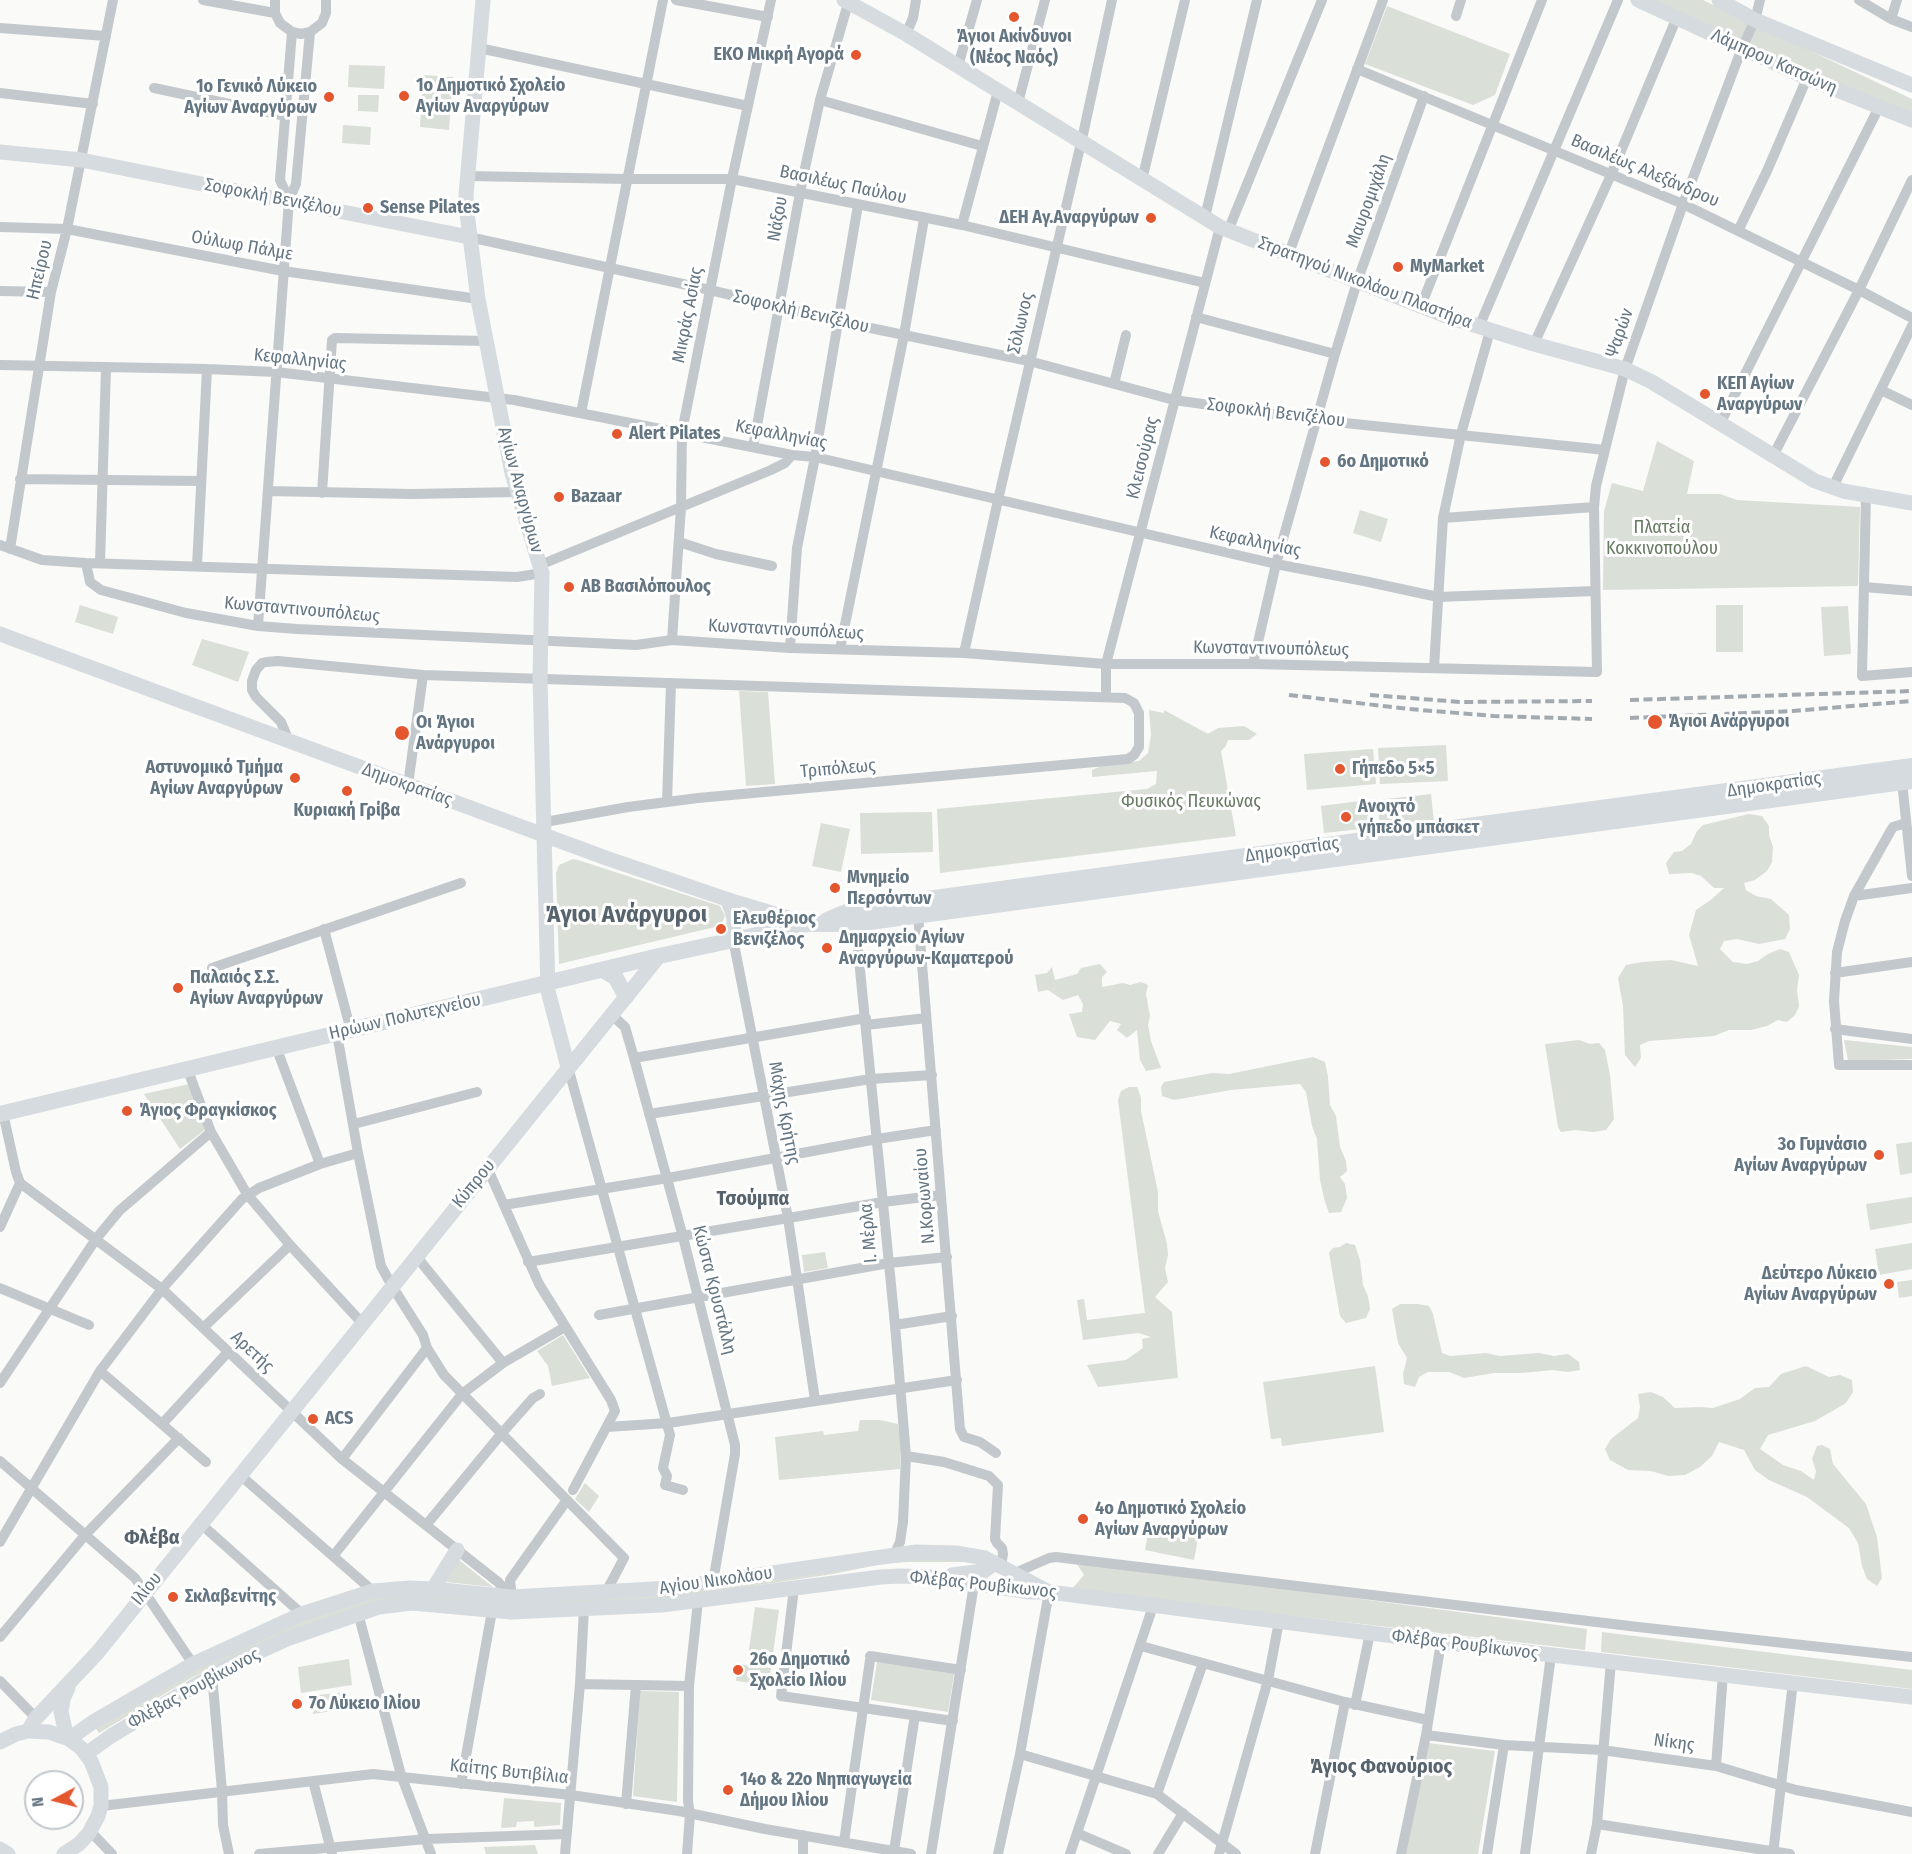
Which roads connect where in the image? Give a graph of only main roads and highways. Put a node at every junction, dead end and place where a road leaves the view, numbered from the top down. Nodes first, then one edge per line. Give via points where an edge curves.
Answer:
1 (1912, 766) edge
2 (1907, 781) edge
3 (854, 917) junction
4 (813, 924) joint
5 (603, 970) junction
6 (626, 997) road end
7 (2, 1114) edge

1 - 3 main road, Δημοκρατίας
2 - 3 main road, Δημοκρατίας via 918,915
3 - 4 main road, Δημοκρατίας
4 - 5 main road, Ηρώων Πολυτεχνείου
5 - 6 main road via 616,978
5 - 7 main road, Ηρώων Πολυτεχνείου

